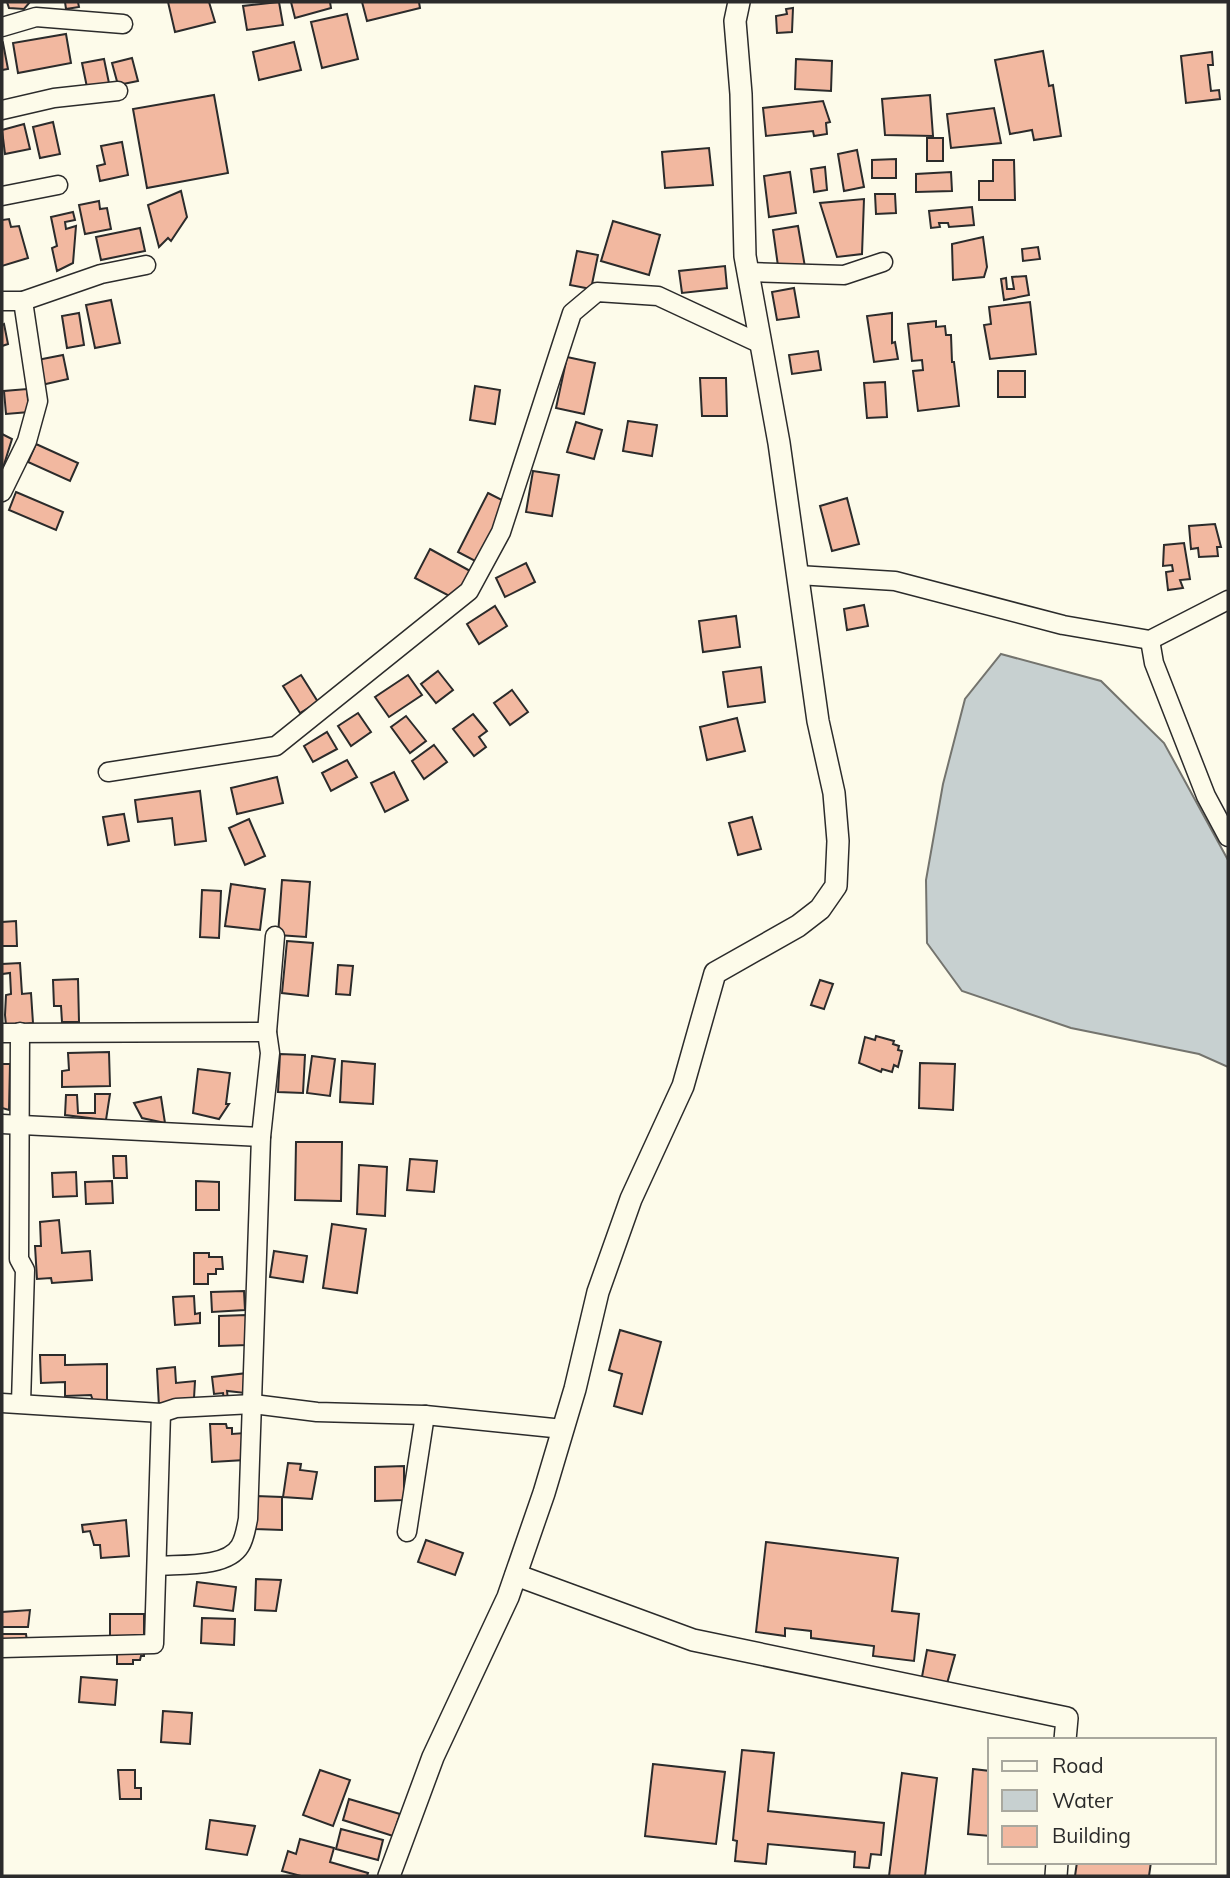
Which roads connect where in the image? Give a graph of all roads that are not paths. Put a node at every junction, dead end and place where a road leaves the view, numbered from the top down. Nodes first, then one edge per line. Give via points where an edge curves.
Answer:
1 (738, 2) edge
2 (123, 24) dead end
3 (2, 27) edge
4 (118, 92) dead end
5 (2, 110) edge
6 (58, 185) dead end
7 (2, 196) edge
8 (883, 262) dead end
9 (146, 265) dead end
10 (748, 272) junction
11 (2, 301) edge
12 (23, 301) junction
13 (761, 344) junction
14 (2, 492) edge
15 (798, 575) junction
16 (1228, 600) edge
17 (1150, 640) junction
18 (108, 772) dead end
19 (1228, 837) edge
20 (275, 936) dead end
21 (20, 1032) junction
22 (267, 1032) junction
23 (2, 1033) edge
24 (10, 1124) edge
25 (261, 1137) junction
26 (10, 1259) edge
27 (2, 1403) edge
28 (21, 1403) junction
29 (253, 1404) junction
30 (161, 1413) junction
31 (425, 1415) junction
32 (563, 1429) junction
33 (407, 1532) dead end
34 (157, 1566) junction
35 (516, 1575) junction
36 (2, 1648) edge
37 (1065, 1738) edge
38 (389, 1876) edge

1 - 10 street via 735,21
2 - 3 street via 36,17
4 - 5 street via 54,98
6 - 7 street
8 - 10 street via 844,275
9 - 12 street via 101,274
10 - 13 street
11 - 12 street
12 - 14 street via 38,401 27,441
13 - 15 street
13 - 18 street via 658,296 597,292 572,313 500,532 469,591 276,746
15 - 17 street via 895,581 1063,625
15 - 32 street via 818,721 834,793 835,886 820,909 798,926 715,973 683,1086 631,1199 598,1292
16 - 17 street
17 - 19 street via 1154,663 1206,796
20 - 22 street
21 - 22 street
21 - 23 street
21 - 24 street
22 - 25 street via 270,1053
24 - 25 street
24 - 26 street
25 - 29 street
26 - 28 street via 25,1270
27 - 28 street
28 - 30 street
29 - 30 street via 176,1408
29 - 31 street via 317,1412
29 - 34 street via 248,1519 241,1544 219,1560
30 - 34 street
31 - 32 street
31 - 33 street
32 - 35 street
34 - 36 street via 154,1644
35 - 37 street via 693,1640 1067,1718
35 - 38 street via 433,1758

